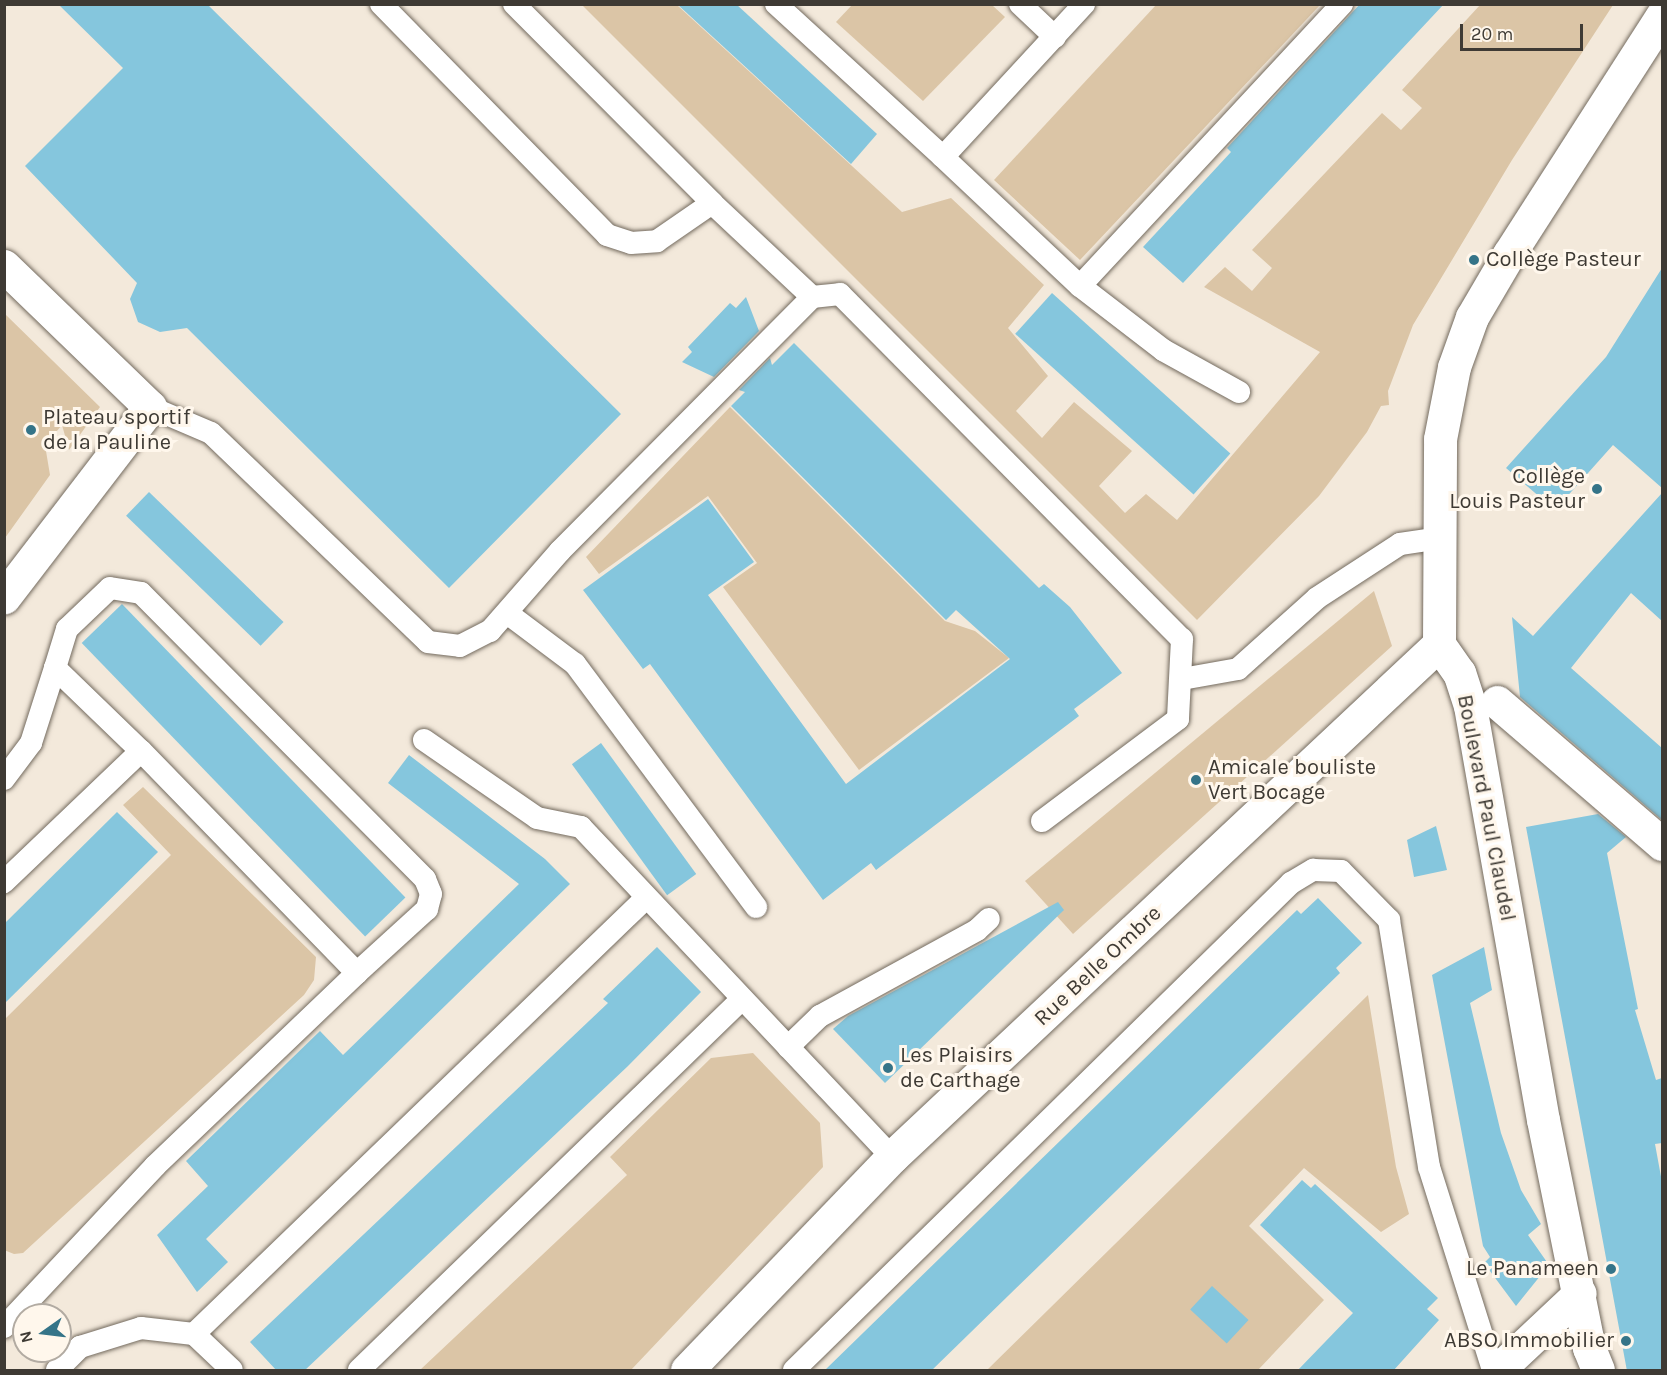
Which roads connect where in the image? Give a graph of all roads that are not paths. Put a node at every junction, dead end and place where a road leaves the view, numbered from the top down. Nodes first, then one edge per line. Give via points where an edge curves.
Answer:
1 (381, 4) edge
2 (514, 4) edge
3 (776, 4) edge
4 (1020, 4) edge
5 (1084, 4) edge
6 (1342, 4) edge
7 (1662, 16) edge
8 (1055, 37) junction
9 (943, 157) junction
10 (712, 203) junction
11 (4, 266) edge
12 (1080, 286) junction
13 (813, 297) junction
14 (1239, 392) dead end
15 (150, 407) junction
16 (1440, 538) junction
17 (4, 597) edge
18 (507, 613) junction
19 (1439, 644) junction
20 (55, 669) junction
21 (1182, 680) junction
22 (1497, 702) dead end
23 (424, 740) dead end
24 (141, 751) junction
25 (4, 779) edge
26 (1042, 821) dead end
27 (1662, 844) edge
28 (4, 882) edge
29 (646, 898) junction
30 (756, 907) dead end
31 (989, 919) dead end
32 (357, 973) junction
33 (742, 999) junction
34 (789, 1047) junction
35 (892, 1157) junction
36 (1580, 1293) junction
37 (4, 1327) edge
38 (194, 1334) junction
39 (57, 1371) edge
40 (232, 1371) edge
41 (359, 1371) edge
42 (687, 1371) edge
43 (794, 1371) edge
44 (1496, 1371) edge
45 (1598, 1371) edge

1 - 10 lane via 607,235 631,243 657,241
2 - 10 lane
3 - 9 lane
4 - 8 lane
5 - 8 lane
6 - 12 lane
7 - 16 street via 1509,254 1473,317 1445,404 1440,439
8 - 9 lane
9 - 12 lane
10 - 13 lane
11 - 15 street
12 - 14 lane via 1163,350
13 - 18 lane via 560,551
13 - 21 lane via 840,294 1182,639
15 - 17 street
15 - 18 lane via 211,433 428,642 460,646 490,631
16 - 19 street
16 - 21 lane via 1400,544 1317,598 1238,669
18 - 30 lane via 575,664
19 - 35 street, Rue Belle Ombre
19 - 36 street, Boulevard Paul Claudel via 1459,673 1470,706 1543,1120
20 - 24 lane
20 - 25 lane via 31,743
20 - 32 lane via 68,629 110,588 141,593 425,879 431,894 427,909
21 - 26 lane via 1178,719
22 - 27 street
23 - 29 lane via 537,818 581,827
24 - 28 lane
24 - 32 lane
29 - 33 lane
29 - 38 lane
31 - 34 lane via 977,930 820,1016
32 - 37 lane via 155,1166
33 - 34 lane
33 - 41 lane
34 - 35 lane
35 - 42 street, Rue Belle Ombre
36 - 44 street
36 - 45 street, Boulevard Paul Claudel via 1589,1348
38 - 39 lane via 141,1329 80,1347
38 - 40 lane
43 - 44 lane via 1291,883 1313,870 1341,871 1389,920 1429,1167

